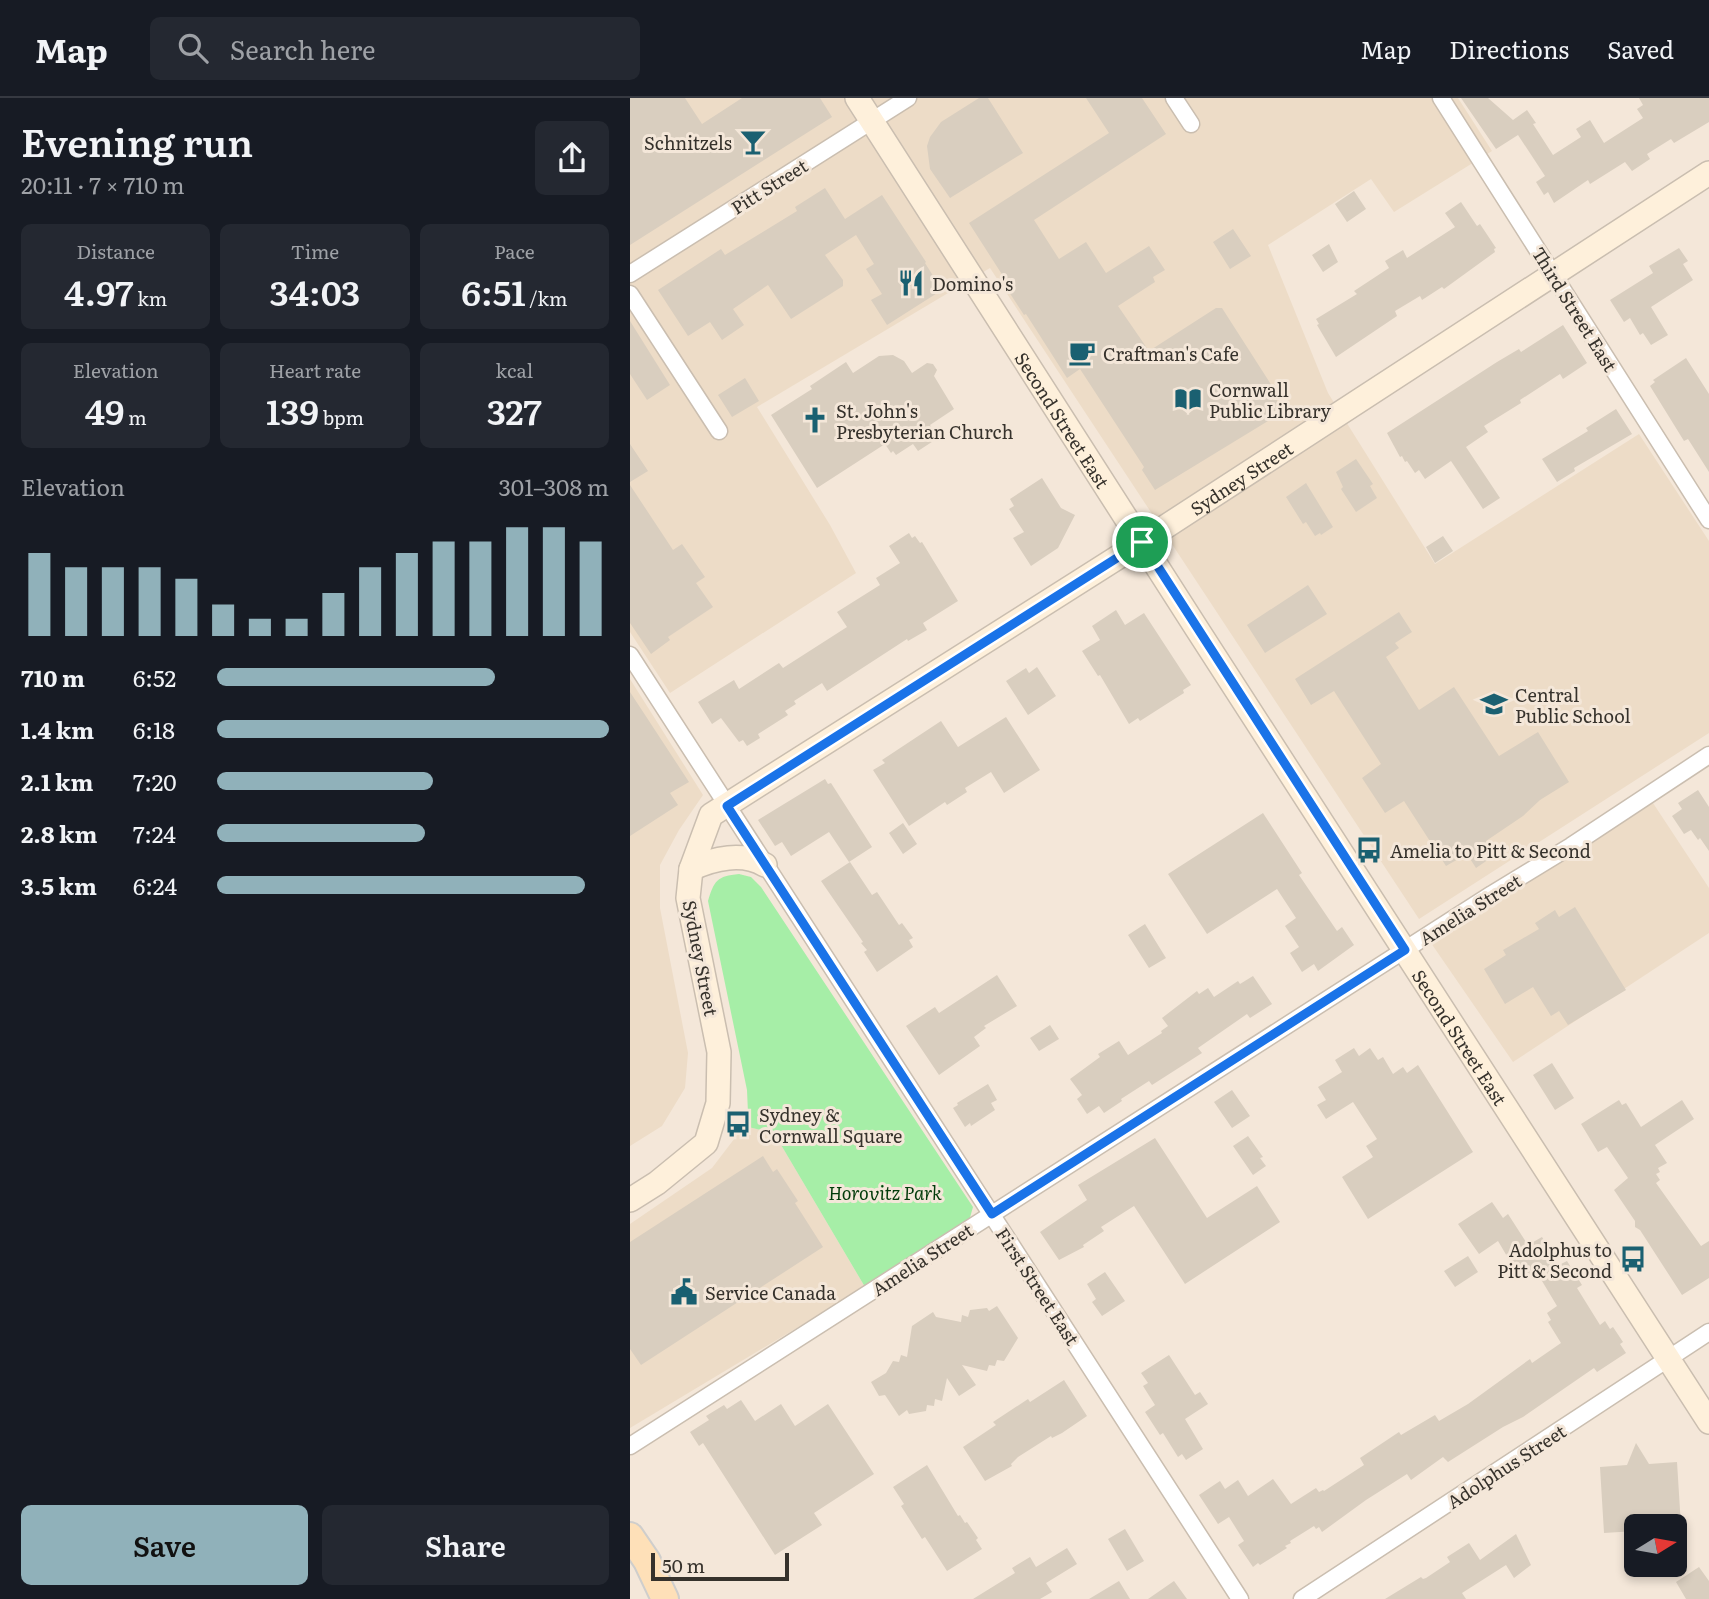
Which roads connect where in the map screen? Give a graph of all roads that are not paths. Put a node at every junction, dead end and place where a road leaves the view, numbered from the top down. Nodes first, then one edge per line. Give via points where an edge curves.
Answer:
1 (857, 98) edge
2 (908, 98) edge
3 (1174, 98) edge
4 (1441, 98) edge
5 (872, 121) junction
6 (1191, 124) dead end
7 (1709, 173) edge
8 (1553, 273) junction
9 (630, 274) edge
10 (630, 295) edge
11 (719, 431) dead end
12 (1709, 520) edge
13 (1142, 542) junction
14 (630, 655) edge
15 (1709, 755) edge
16 (727, 806) junction
17 (765, 865) junction
18 (691, 869) junction
19 (1405, 950) junction
20 (630, 1200) edge
21 (992, 1214) junction
22 (1709, 1332) edge
23 (1669, 1360) junction
24 (1709, 1422) edge
25 (630, 1446) edge
26 (630, 1536) edge
27 (630, 1573) edge
28 (656, 1599) edge
29 (665, 1599) edge
30 (1240, 1599) edge
31 (1302, 1599) edge

1 - 5 street, Second Street East
2 - 5 street, Pitt Street
3 - 6 street
4 - 8 street, Third Street East
5 - 9 street, Pitt Street
5 - 13 street, Second Street East
7 - 8 street, Sydney Street
8 - 12 street, Third Street East
8 - 13 street, Sydney Street
10 - 11 street
13 - 16 street, Sydney Street
13 - 19 street, Second Street East
14 - 16 street, First Street East
15 - 19 street, Amelia Street
16 - 17 street, First Street East
16 - 18 street, Sydney Street via 711,815
17 - 18 street via 754,858 727,858
17 - 21 street, First Street East
18 - 20 street, Sydney Street via 688,898 719,1052 718,1103 706,1143
19 - 21 street, Amelia Street
19 - 23 street, Second Street East
21 - 25 street, Amelia Street
21 - 30 street, First Street East
22 - 23 street, Adolphus Street
23 - 24 street, Second Street East
23 - 31 street, Adolphus Street
26 - 29 main road
27 - 28 main road

